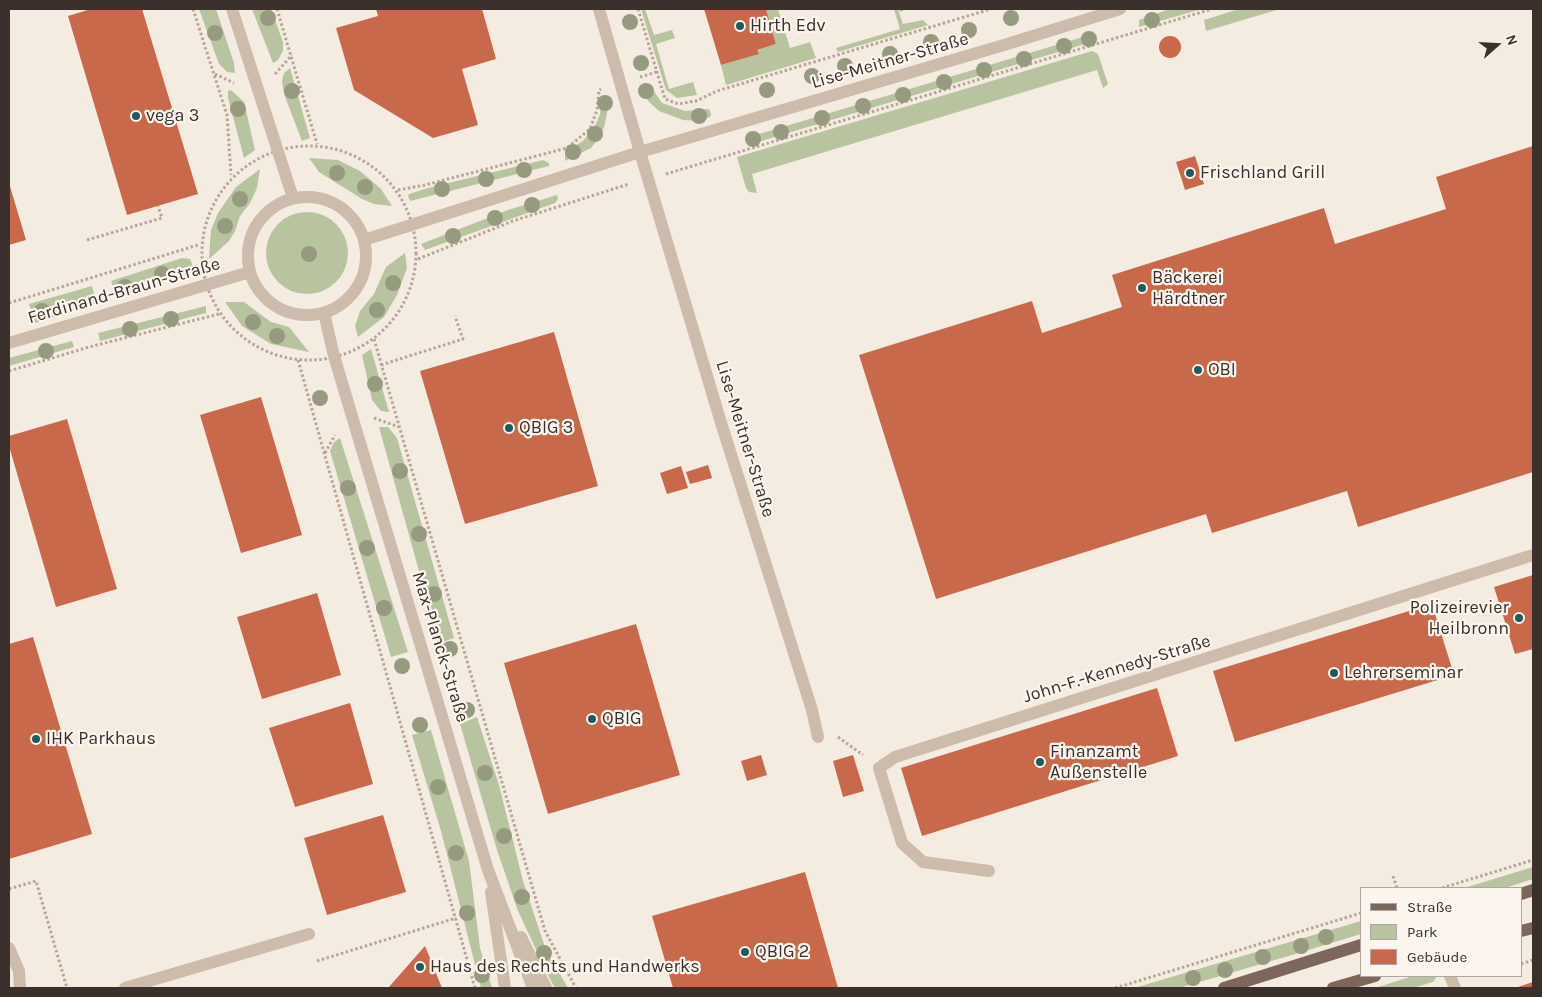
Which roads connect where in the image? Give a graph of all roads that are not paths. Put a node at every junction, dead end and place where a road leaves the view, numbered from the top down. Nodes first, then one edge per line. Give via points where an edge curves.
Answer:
1 (232, 9) edge
2 (599, 9) edge
3 (1120, 9) edge
4 (640, 152) junction
5 (293, 198) junction
6 (364, 240) junction
7 (250, 272) junction
8 (324, 313) junction
9 (9, 343) edge
10 (1533, 555) edge
11 (818, 737) road end
12 (488, 870) junction
13 (989, 871) dead end
14 (309, 934) dead end
15 (1360, 945) edge
16 (9, 948) edge
17 (1372, 977) edge
18 (20, 988) edge
19 (125, 988) edge
20 (505, 988) edge
21 (533, 988) edge
22 (546, 988) edge
23 (1224, 988) edge
24 (1333, 988) edge

1 - 5 street
2 - 4 street, Lise-Meitner-Straße
3 - 4 street, Lise-Meitner-Straße
4 - 6 street, Lise-Meitner-Straße
4 - 11 street, Lise-Meitner-Straße
5 - 6 street via 329,201 356,223
5 - 7 street via 276,206 256,226 248,253
6 - 8 street via 366,262 359,285 344,302
7 - 8 street via 261,293 279,308 300,315
7 - 9 street, Ferdinand-Braun-Straße
8 - 12 street, Max-Planck-Straße via 334,356
10 - 13 street, John-F.-Kennedy-Straße via 895,757 879,768 902,843 923,862
12 - 20 street
12 - 21 street, Max-Planck-Straße
12 - 22 street
14 - 19 street
15 - 23 main road
16 - 18 street via 19,971
17 - 24 main road

